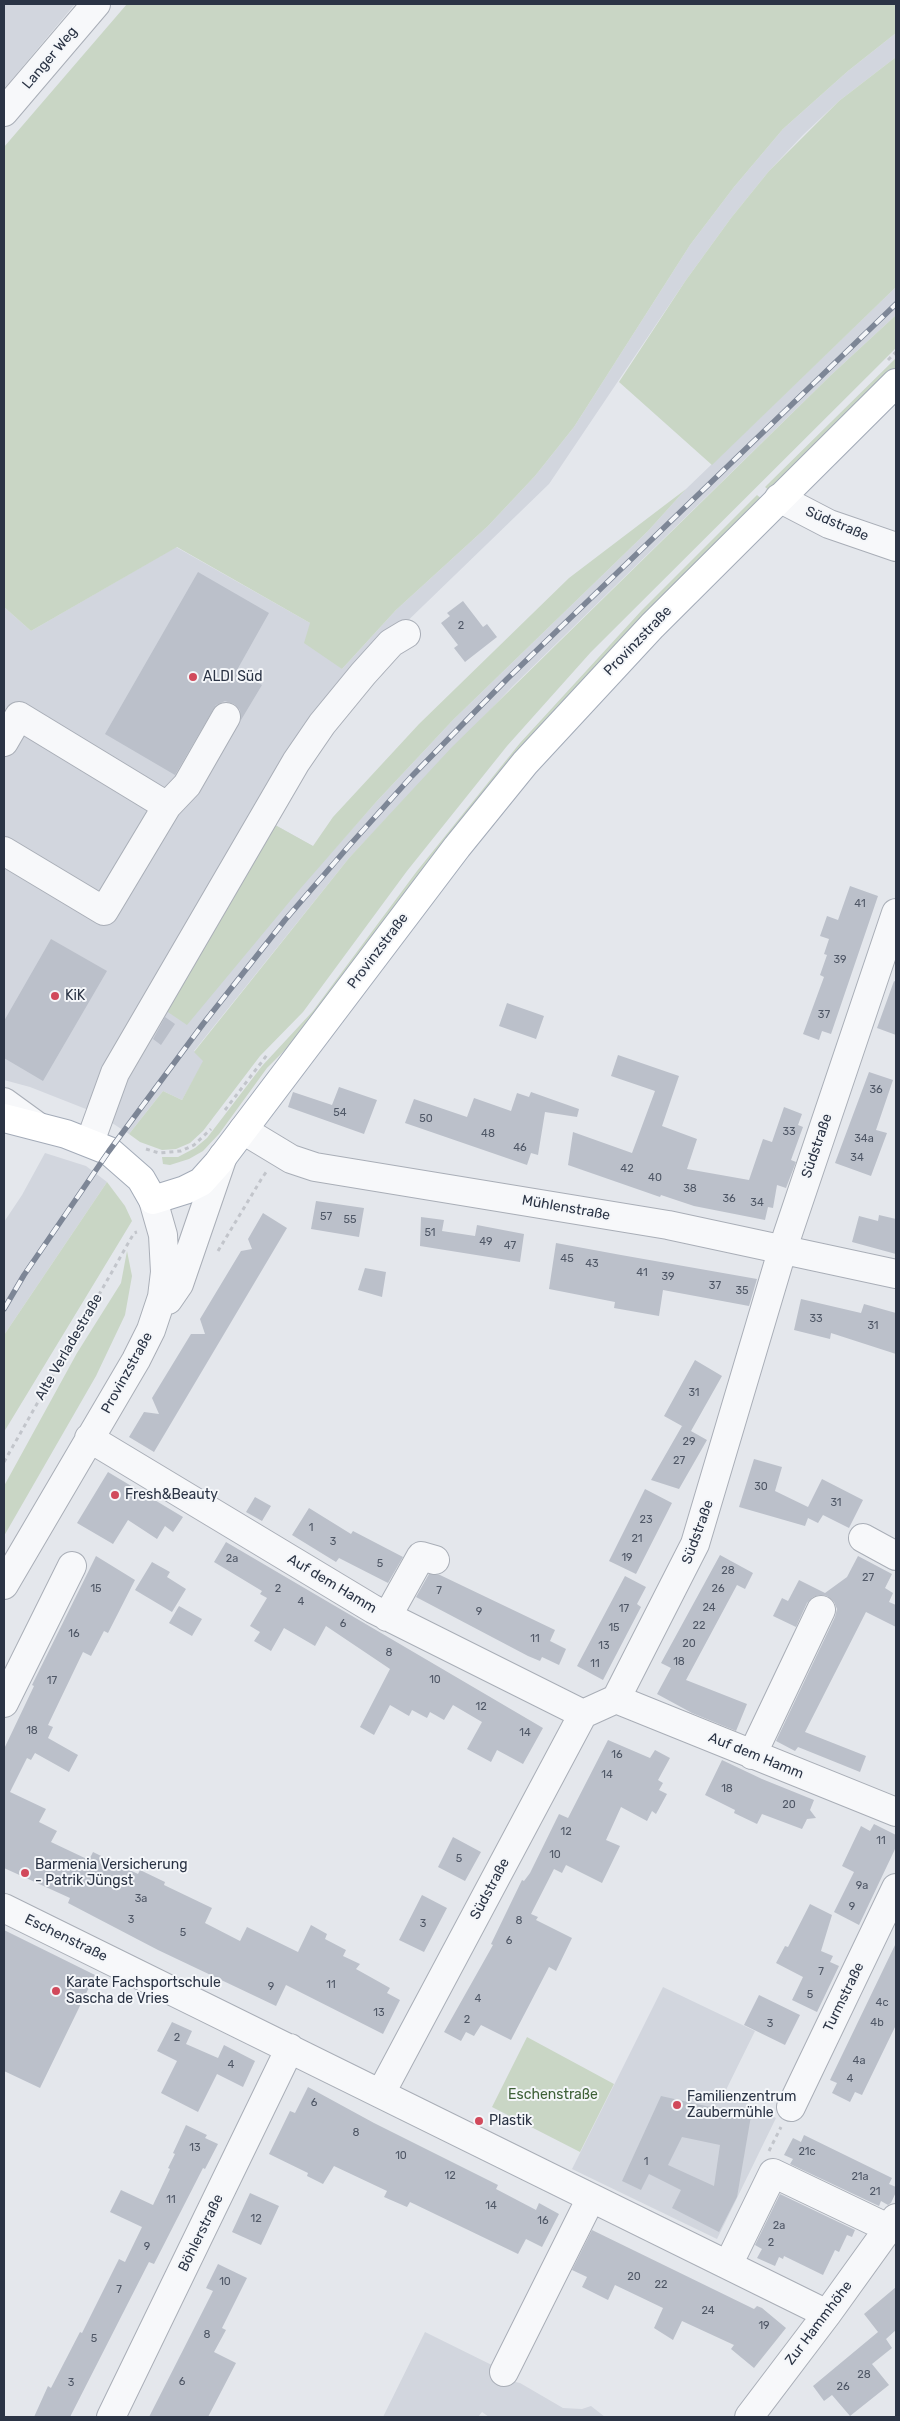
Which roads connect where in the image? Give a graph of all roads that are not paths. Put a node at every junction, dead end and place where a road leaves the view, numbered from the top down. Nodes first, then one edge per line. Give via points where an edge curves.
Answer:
1 (89, 7) edge
2 (4, 112) edge
3 (896, 382) edge
4 (779, 498) junction
5 (896, 547) edge
6 (406, 634) dead end
7 (226, 717) dead end
8 (4, 742) edge
9 (167, 806) junction
10 (4, 850) edge
11 (896, 912) edge
12 (4, 1102) edge
13 (4, 1118) edge
14 (37, 1126) junction
15 (243, 1130) junction
16 (90, 1142) junction
17 (223, 1156) junction
18 (154, 1200) junction
19 (783, 1248) junction
20 (896, 1274) edge
21 (155, 1320) junction
22 (90, 1438) junction
23 (863, 1538) dead end
24 (896, 1556) edge
25 (435, 1560) dead end
26 (72, 1566) dead end
27 (4, 1585) edge
28 (821, 1610) dead end
29 (387, 1617) junction
30 (616, 1699) junction
31 (4, 1703) edge
32 (583, 1714) junction
33 (752, 1756) junction
34 (896, 1812) edge
35 (896, 1888) edge
36 (4, 1908) edge
37 (290, 2048) junction
38 (381, 2093) junction
39 (791, 2107) dead end
40 (591, 2198) junction
41 (892, 2223) edge
42 (728, 2265) junction
43 (827, 2314) junction
44 (504, 2372) dead end
45 (111, 2417) edge
46 (748, 2417) edge

1 - 2 street, Langer Weg
3 - 4 main road, Provinzstraße
4 - 5 street, Südstraße via 829,524
4 - 15 main road, Provinzstraße via 652,626 525,763 457,847
6 - 16 street via 391,643 356,681 292,768 115,1073
7 - 9 street via 187,785
8 - 9 street via 19,716
9 - 10 street via 104,911
11 - 19 street, Südstraße
12 - 14 street
13 - 14 main road
14 - 16 main road
15 - 17 main road, Provinzstraße
15 - 19 street, Mühlenstraße via 291,1159 315,1167
16 - 18 main road via 126,1164 141,1179
17 - 18 main road, Provinzstraße via 194,1186
17 - 21 street via 179,1284
18 - 21 street, Provinzstraße via 165,1260 164,1284
19 - 20 street, Mühlenstraße
19 - 30 street, Südstraße via 702,1526 681,1576
21 - 22 street, Provinzstraße via 136,1360
22 - 27 street, Provinzstraße
22 - 29 street, Auf dem Hamm
23 - 24 street
25 - 29 street via 421,1556
26 - 31 street
28 - 33 street
29 - 32 street, Auf dem Hamm
30 - 32 street
30 - 33 street, Auf dem Hamm
32 - 38 street, Südstraße
33 - 34 street, Auf dem Hamm
35 - 39 street, Turmstraße
36 - 37 street, Eschenstraße
37 - 38 street, Eschenstraße
37 - 45 street, Böhlerstraße
38 - 40 street, Eschenstraße
40 - 42 street, Eschenstraße
40 - 44 street
41 - 42 street, Zur Hammhöhe via 774,2173
41 - 43 street, Zur Hammhöhe
42 - 43 street, Eschenstraße
43 - 46 street, Zur Hammhöhe

